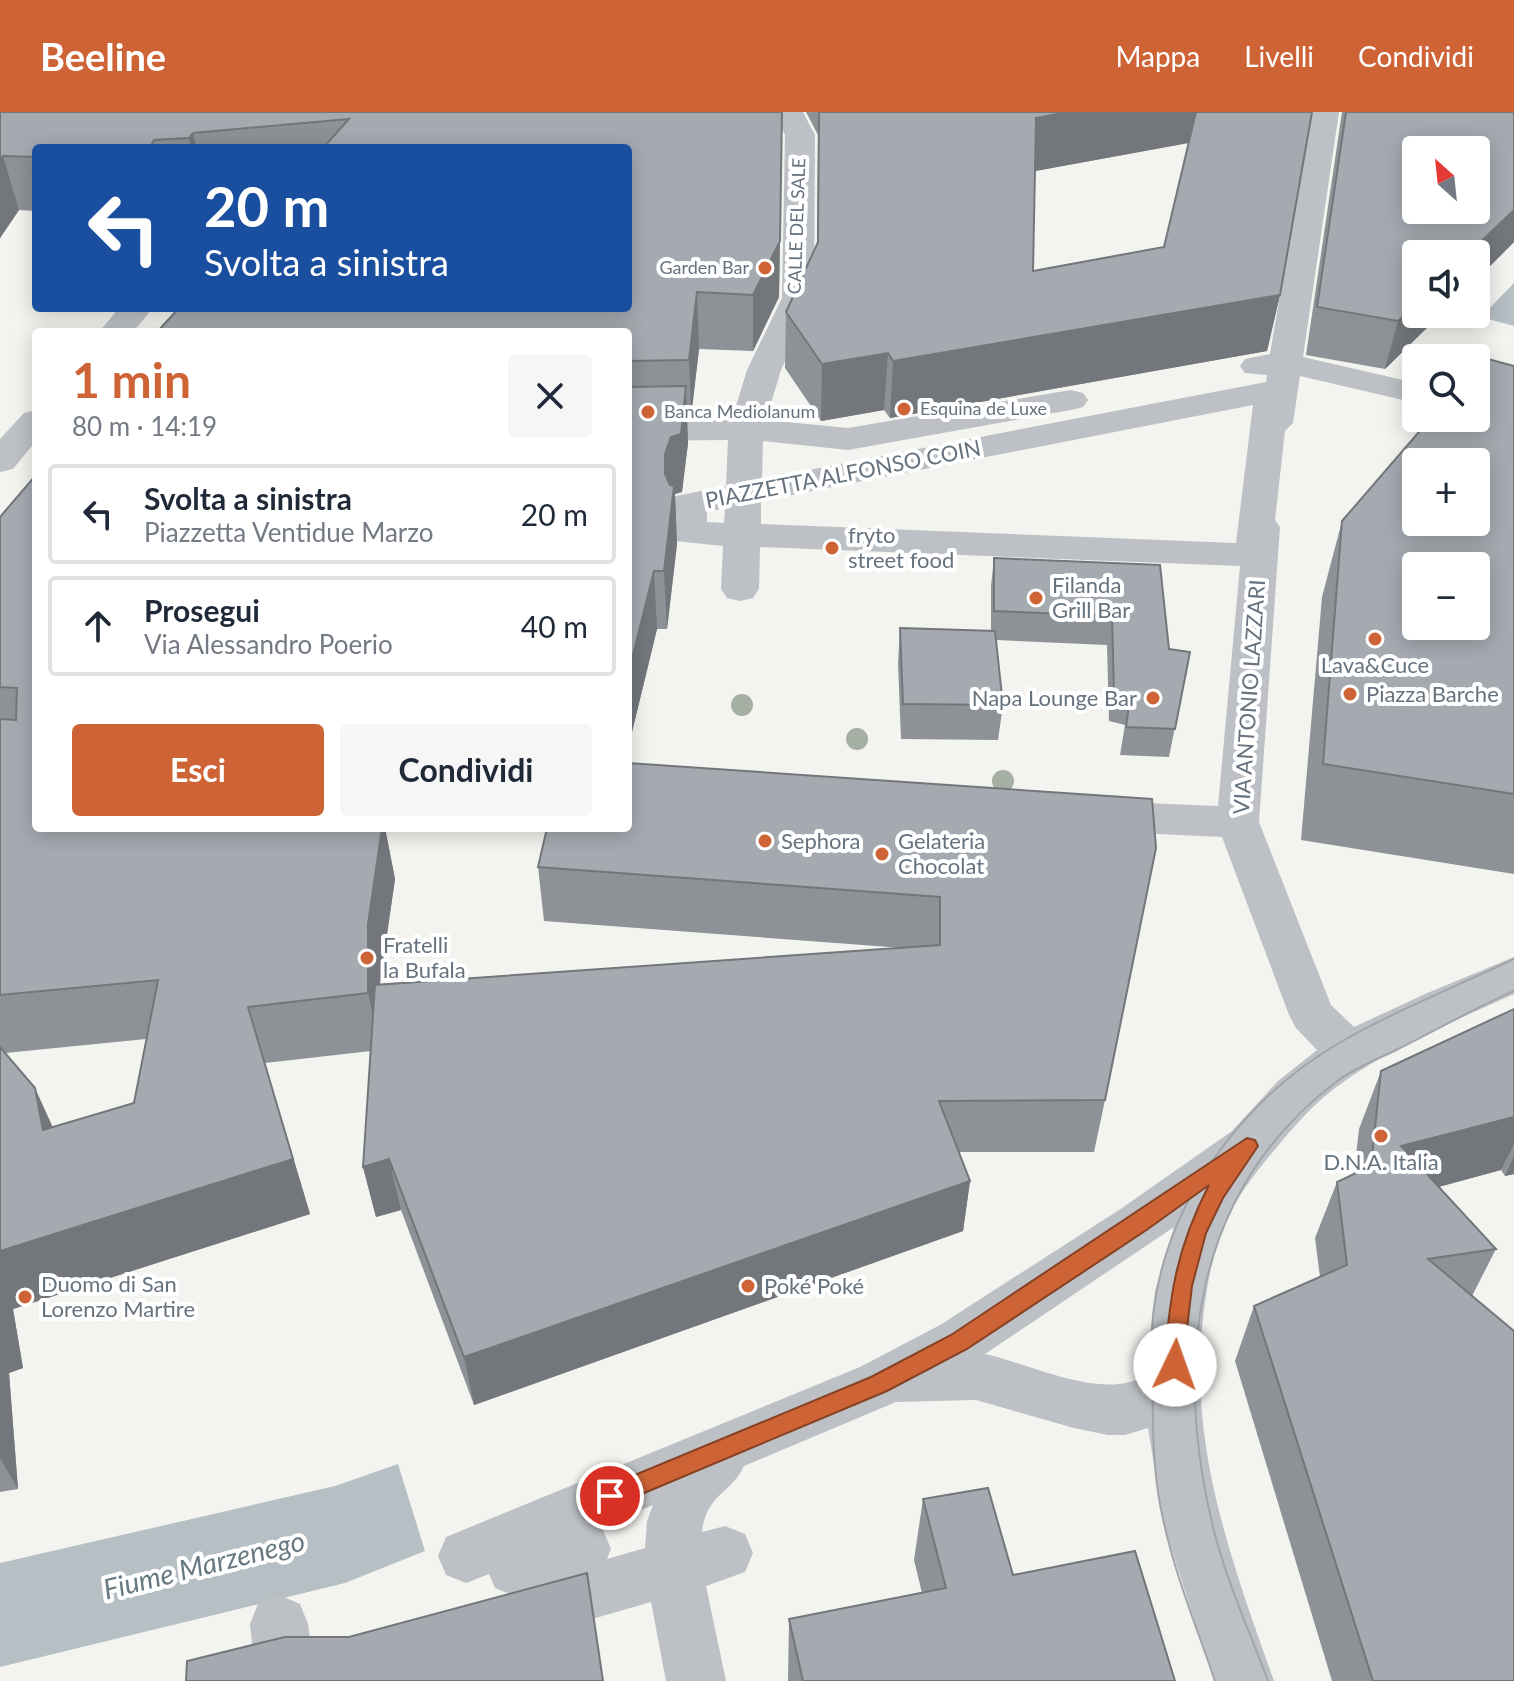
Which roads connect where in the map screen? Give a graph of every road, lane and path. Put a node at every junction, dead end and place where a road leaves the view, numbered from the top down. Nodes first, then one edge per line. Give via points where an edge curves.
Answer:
1 (1325, 112) edge
2 (789, 128) edge
3 (133, 312) edge
4 (119, 328) edge
5 (1283, 362) junction
6 (1402, 390) edge
7 (32, 425) edge
8 (746, 429) junction
9 (632, 431) edge
10 (0, 461) edge
11 (744, 494) junction
12 (742, 535) junction
13 (740, 589) dead end
14 (1055, 814) edge
15 (1238, 822) junction
16 (1507, 990) edge
17 (1351, 1053) junction
18 (1247, 1146) junction
19 (879, 1384) junction
20 (1175, 1386) junction
21 (747, 1440) junction
22 (583, 1549) dead end
23 (700, 1560) junction
24 (483, 1621) edge
25 (696, 1681) edge
26 (1244, 1681) edge

1 - 5 street, VIA ANTONIO LAZZARI
2 - 8 street, CALLE DEL SALE via 798,298 764,370
3 - 4 street
5 - 6 street
5 - 8 street via 848,439
5 - 15 street, VIA ANTONIO LAZZARI via 1262,532
7 - 10 street
8 - 9 street
8 - 11 street, CALLE DEL SALE
11 - 12 street, CALLE DEL SALE
11 - 12 street, PIAZZETTA ALFONSO COIN via 689,504 688,533
11 - 12 street, PIAZZETTA ALFONSO COIN via 1272,391 1253,555
12 - 13 street, CALLE DEL SALE
14 - 15 street
15 - 17 street, VIA ANTONIO LAZZARI via 1312,1015
16 - 17 street via 1434,1010
17 - 18 street via 1288,1101
18 - 19 street via 959,1342
18 - 20 street via 1196,1233 1182,1286
19 - 20 street via 964,1375 1125,1410 1153,1402
19 - 21 street
20 - 26 street via 1181,1475
21 - 22 street via 490,1562
21 - 23 street via 702,1471 681,1502 675,1522
23 - 24 street
23 - 25 street

